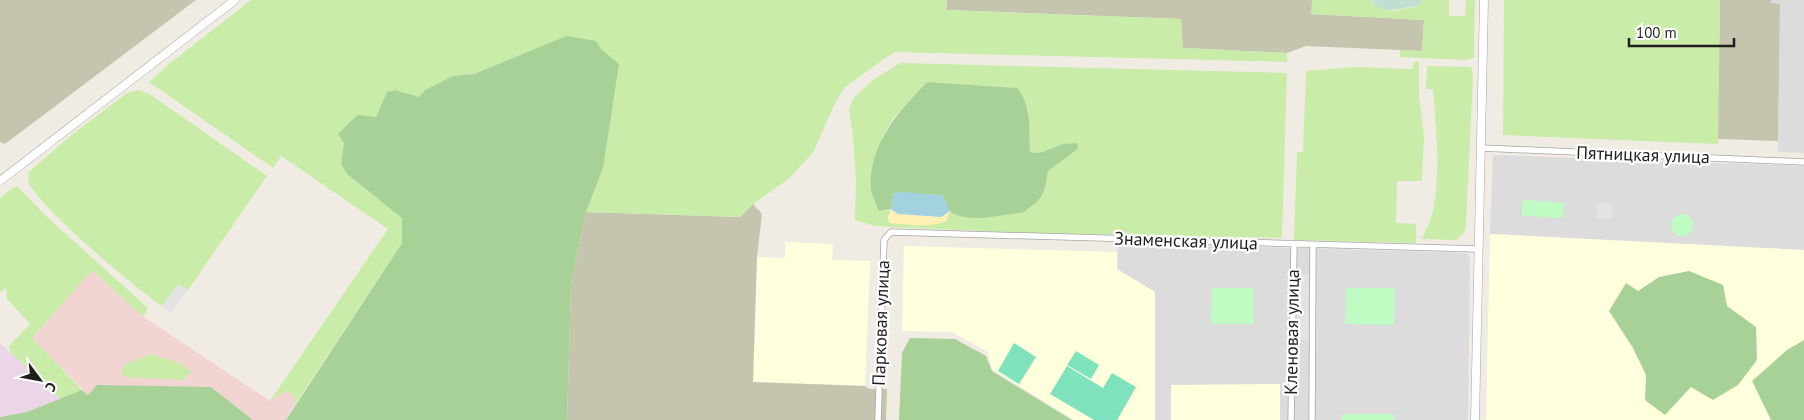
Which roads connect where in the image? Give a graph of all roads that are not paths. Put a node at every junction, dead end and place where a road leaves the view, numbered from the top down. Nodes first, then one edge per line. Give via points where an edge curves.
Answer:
1 (235, 0) edge
2 (1484, 0) edge
3 (1482, 148) junction
4 (1804, 162) edge
5 (0, 181) edge
6 (894, 231) joint
7 (1294, 244) junction
8 (1313, 244) junction
9 (1478, 249) junction
10 (878, 420) edge
11 (1291, 420) edge
12 (1312, 420) edge
13 (1475, 420) edge

1 - 5 street
2 - 3 street
3 - 4 street, Пятницкая улица
3 - 9 street
6 - 7 street, Знаменская улица
6 - 10 street, Парковая улица via 884,240
7 - 8 street, Знаменская улица
7 - 11 street, Кленовая улица
8 - 9 street, Знаменская улица
8 - 12 street, Кленовая улица
9 - 13 street

